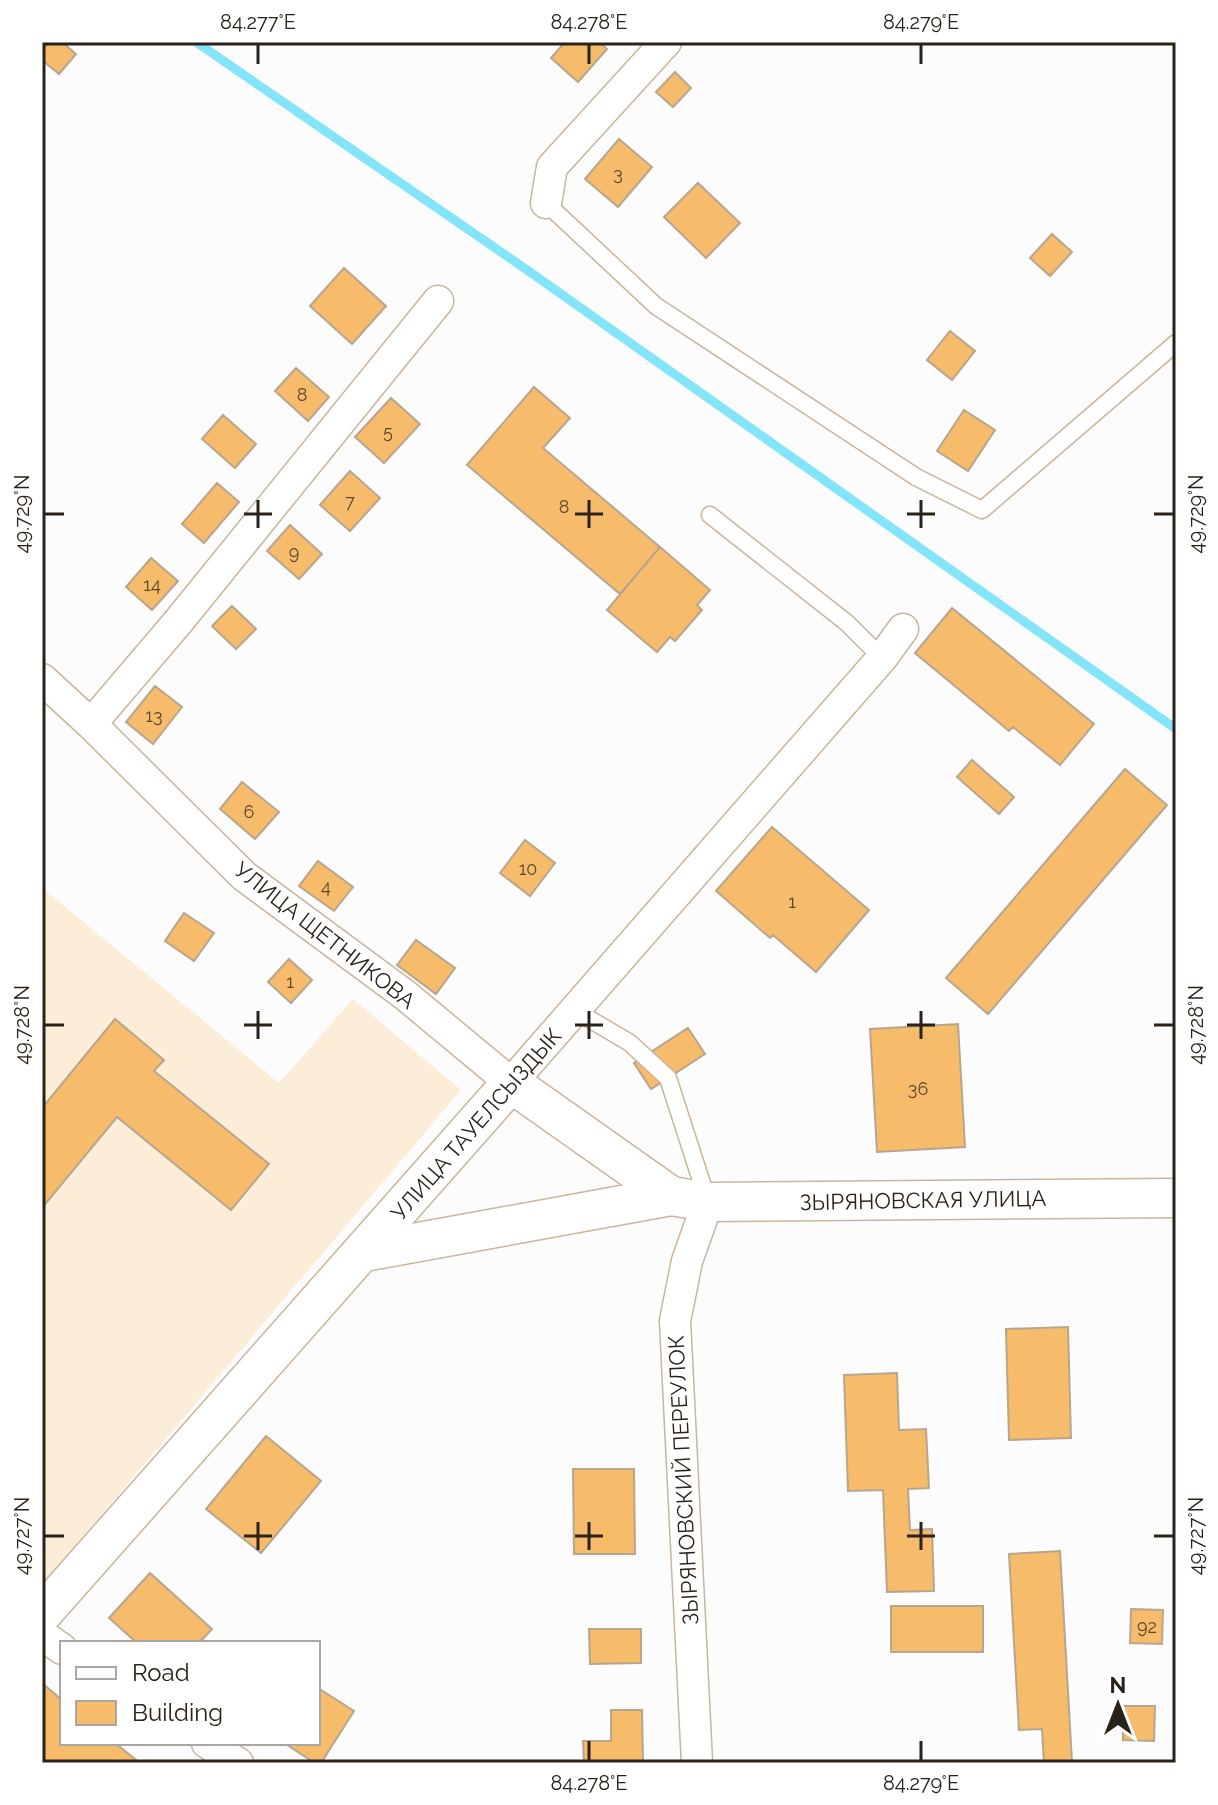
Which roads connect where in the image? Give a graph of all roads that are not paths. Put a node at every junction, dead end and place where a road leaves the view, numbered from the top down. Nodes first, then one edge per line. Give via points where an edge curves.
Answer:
1 (666, 42) edge
2 (546, 203) joint
3 (438, 301) dead end
4 (1176, 343) edge
5 (710, 515) dead end
6 (903, 629) dead end
7 (882, 658) junction
8 (42, 679) edge
9 (91, 724) junction
10 (576, 1011) junction
11 (511, 1083) junction
12 (1176, 1198) edge
13 (689, 1199) junction
14 (364, 1252) junction
15 (42, 1614) edge
16 (42, 1635) edge
17 (60, 1648) edge
18 (210, 1745) edge
19 (238, 1763) edge
20 (697, 1763) edge

1 - 2 street via 552,167
2 - 4 lane via 656,306 916,477 982,510
3 - 9 street
5 - 7 lane via 847,623
6 - 7 street, УЛИЦА ТАУЕЛСЫЗДЫК
7 - 10 street, УЛИЦА ТАУЕЛСЫЗДЫК
8 - 9 street, УЛИЦА ЩЕТНИКОВА
9 - 11 street, УЛИЦА ЩЕТНИКОВА via 244,876 405,995
10 - 11 street, УЛИЦА ТАУЕЛСЫЗДЫК
10 - 13 lane via 630,1043 668,1078
11 - 13 street
11 - 14 street, УЛИЦА ТАУЕЛСЫЗДЫК
12 - 13 street, ЗЫРЯНОВСКАЯ УЛИЦА
13 - 14 street, ЗЫРЯНОВСКАЯ УЛИЦА
13 - 20 street, ЗЫРЯНОВСКИЙ ПЕРЕУЛОК via 687,1261 675,1321
14 - 15 street, УЛИЦА ТАУЕЛСЫЗДЫК
16 - 17 street
18 - 19 street

